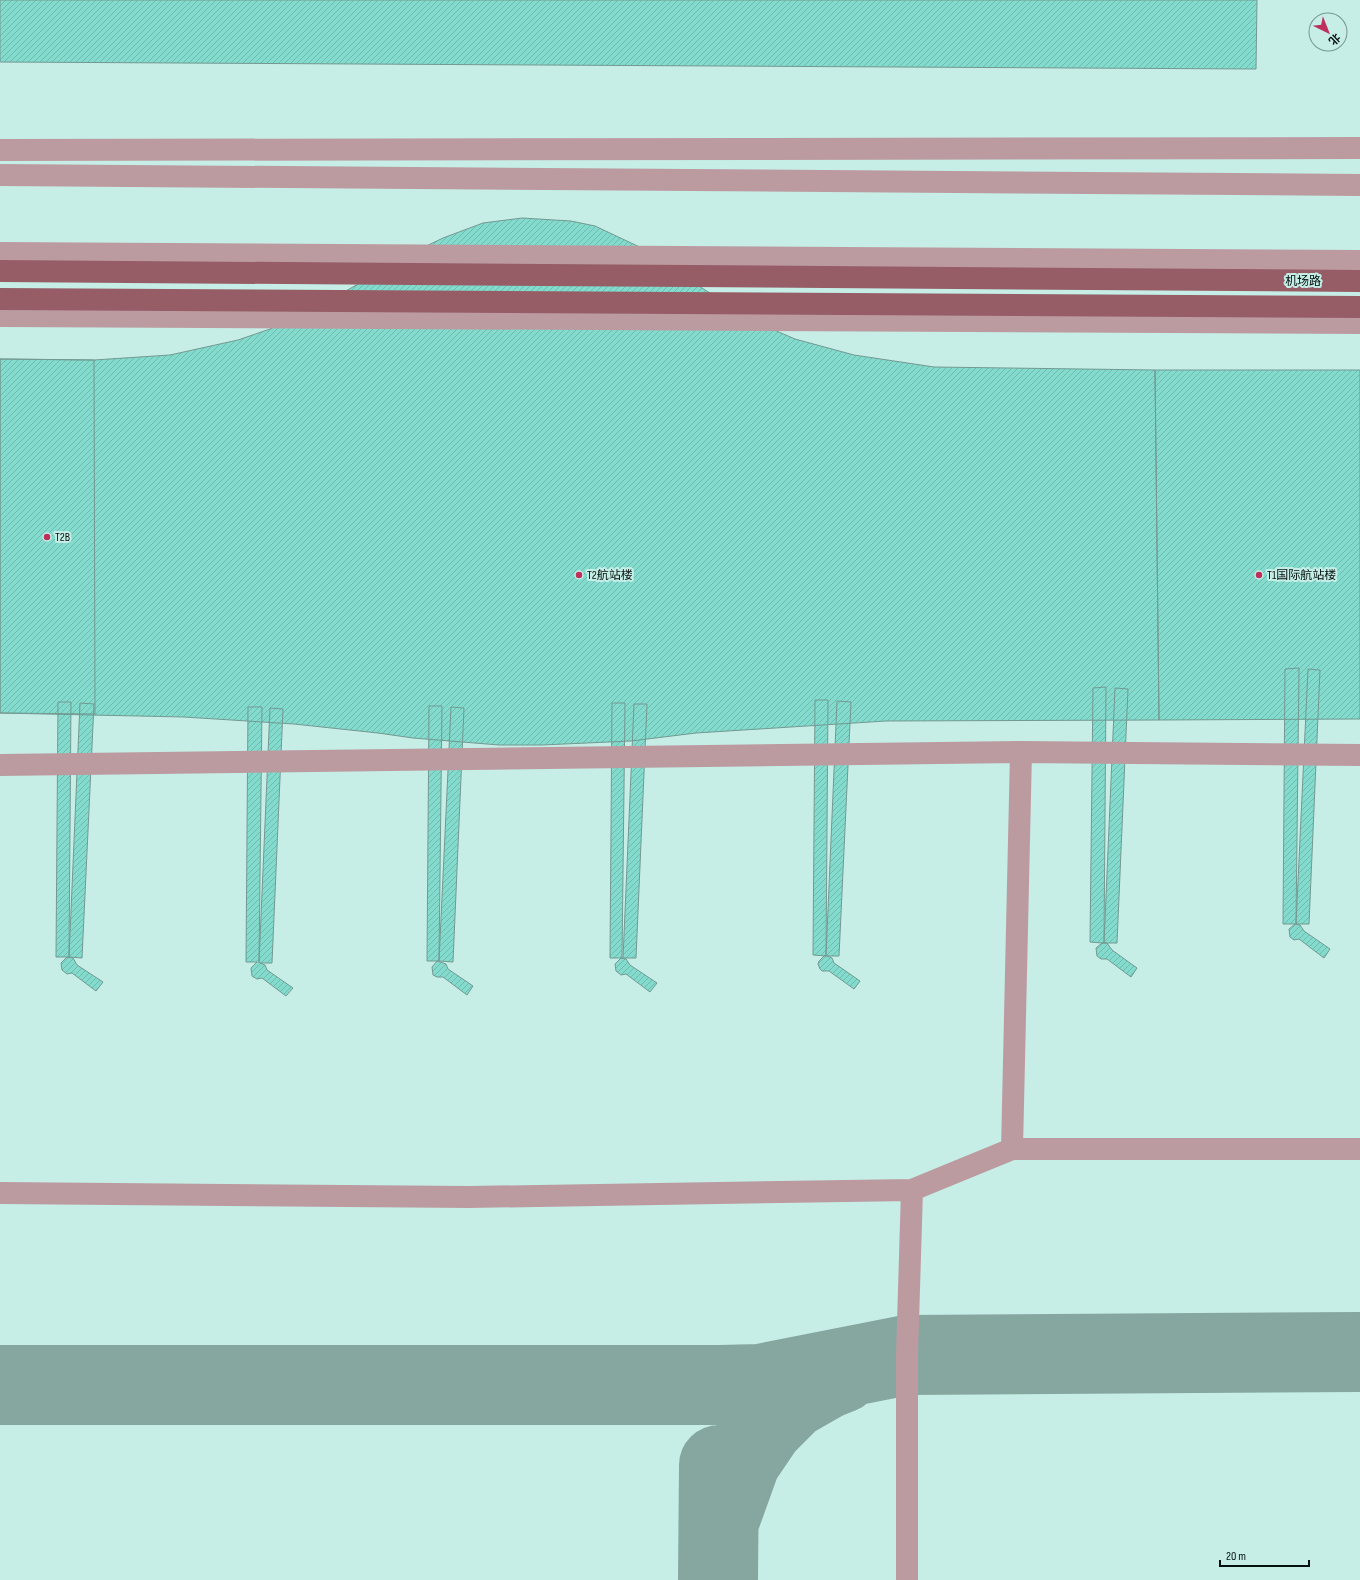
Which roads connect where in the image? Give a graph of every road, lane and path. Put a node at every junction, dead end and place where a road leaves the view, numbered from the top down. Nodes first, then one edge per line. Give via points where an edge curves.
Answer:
1 (1360, 148) edge
2 (0, 150) edge
3 (0, 175) edge
4 (1360, 185) edge
5 (0, 252) edge
6 (1360, 261) edge
7 (0, 271) edge
8 (1360, 281) edge
9 (0, 299) edge
10 (1360, 307) edge
11 (0, 316) edge
12 (1360, 323) edge
13 (1021, 752) junction
14 (1360, 755) edge
15 (0, 765) edge
16 (1012, 1149) junction
17 (1360, 1149) edge
18 (912, 1190) junction
19 (0, 1193) edge
20 (907, 1580) edge

1 - 2 street
3 - 4 street
5 - 6 street
7 - 8 main road, 机场路
9 - 10 main road
11 - 12 street
13 - 14 street
13 - 15 street
13 - 16 street
16 - 17 street
16 - 18 street
18 - 19 street via 469,1197
18 - 20 street

